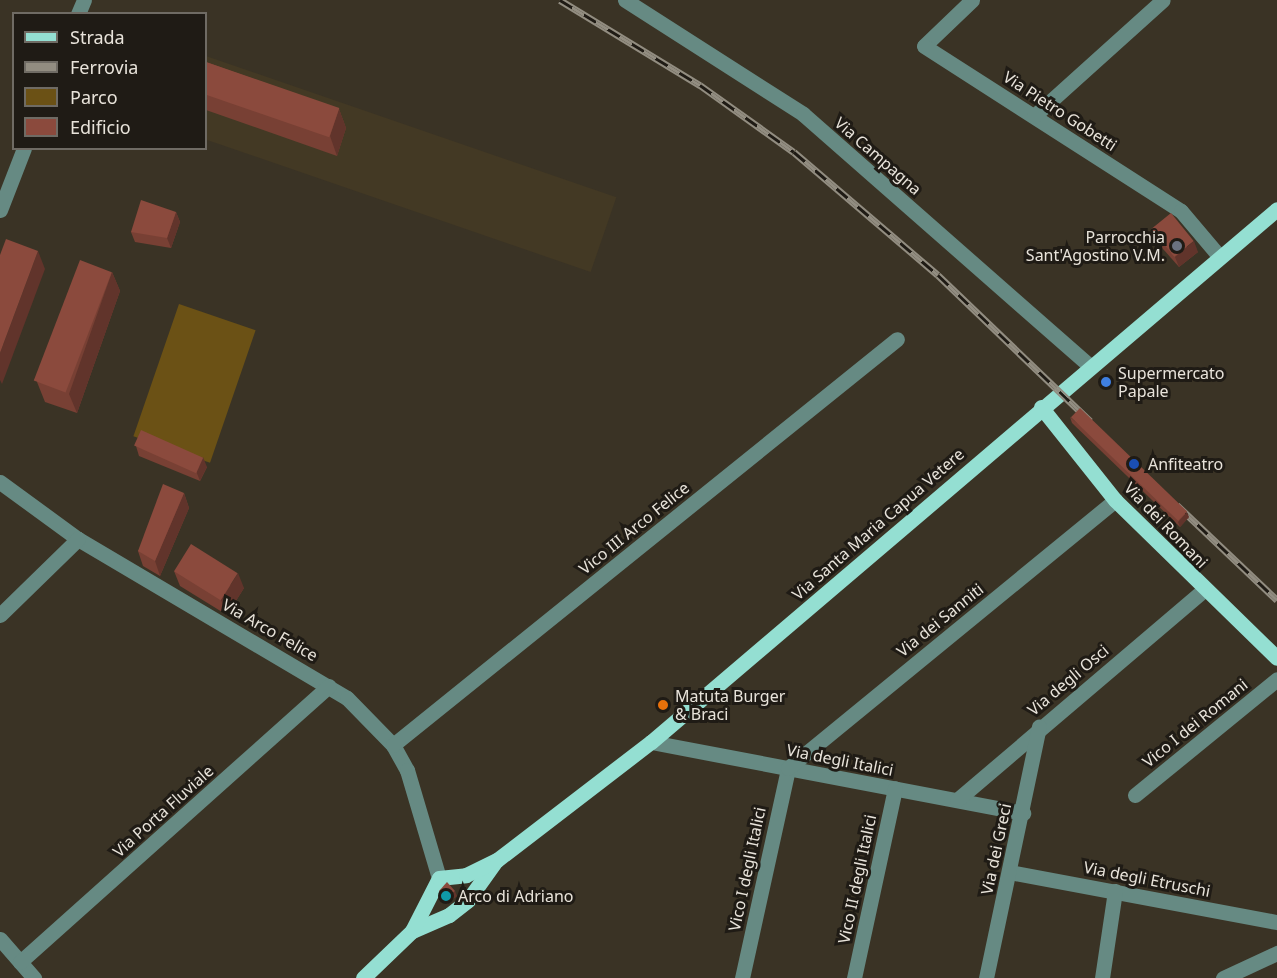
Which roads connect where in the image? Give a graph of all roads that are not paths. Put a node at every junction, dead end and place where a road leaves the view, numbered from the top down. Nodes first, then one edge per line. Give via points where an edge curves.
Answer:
1 (625, 0) edge
2 (972, 0) edge
3 (1163, 0) edge
4 (1034, 116) junction
5 (23, 150) edge
6 (1277, 209) edge
7 (0, 210) edge
8 (1219, 256) junction
9 (897, 339) dead end
10 (1089, 365) junction
11 (1041, 407) junction
12 (0, 482) edge
13 (1115, 500) junction
14 (78, 539) junction
15 (1204, 590) junction
16 (0, 615) edge
17 (1277, 658) edge
18 (1277, 679) edge
19 (329, 686) junction
20 (1039, 727) junction
21 (651, 742) junction
22 (393, 745) junction
23 (788, 768) junction
24 (895, 788) junction
25 (1135, 795) dead end
26 (957, 800) junction
27 (1023, 813) junction
28 (497, 860) junction
29 (1009, 872) junction
30 (439, 878) junction
31 (1115, 891) junction
32 (1277, 922) edge
33 (411, 931) junction
34 (0, 939) edge
35 (1277, 953) edge
36 (20, 962) junction
37 (34, 978) edge
38 (363, 978) edge
39 (742, 978) edge
40 (854, 978) edge
41 (986, 978) edge
42 (1102, 978) edge
43 (1223, 978) edge

1 - 10 street, Via Campagna via 803,114
2 - 4 street, Via Pietro Gobetti via 924,46
3 - 4 street
4 - 8 street, Via Pietro Gobetti via 1181,211
5 - 7 street
6 - 8 main road, Via Santa Maria Capua Vetere
8 - 10 main road, Via Santa Maria Capua Vetere
9 - 22 street, Vico III Arco Felice
10 - 11 main road, Via Santa Maria Capua Vetere
11 - 13 main road, Via dei Romani
11 - 21 main road, Via Santa Maria Capua Vetere
12 - 14 street, Via Arco Felice
13 - 15 main road, Via dei Romani
13 - 23 street, Via dei Sanniti
14 - 16 street
14 - 19 street, Via Arco Felice
15 - 17 main road, Via dei Romani
15 - 20 street, Via degli Osci
18 - 25 street, Vico I dei Romani
19 - 22 street, Via Arco Felice
19 - 36 street, Via Porta Fluviale
20 - 26 street, Via degli Osci
20 - 27 street, Via dei Greci
21 - 23 street, Via degli Italici
21 - 28 main road, Via Santa Maria Capua Vetere
22 - 30 street, Via Arco Felice via 407,770
23 - 24 street, Via degli Italici
23 - 39 street, Vico I degli Italici
24 - 26 street, Via degli Italici
24 - 40 street, Vico II degli Italici
26 - 27 street, Via degli Italici
27 - 29 street, Via dei Greci
28 - 30 main road via 466,875
28 - 33 main road via 468,900 449,915
29 - 31 street, Via degli Etruschi
29 - 41 street, Via dei Greci
30 - 33 main road
31 - 32 street, Via degli Etruschi
31 - 42 street
33 - 38 main road
34 - 36 street
35 - 43 street
36 - 37 street

